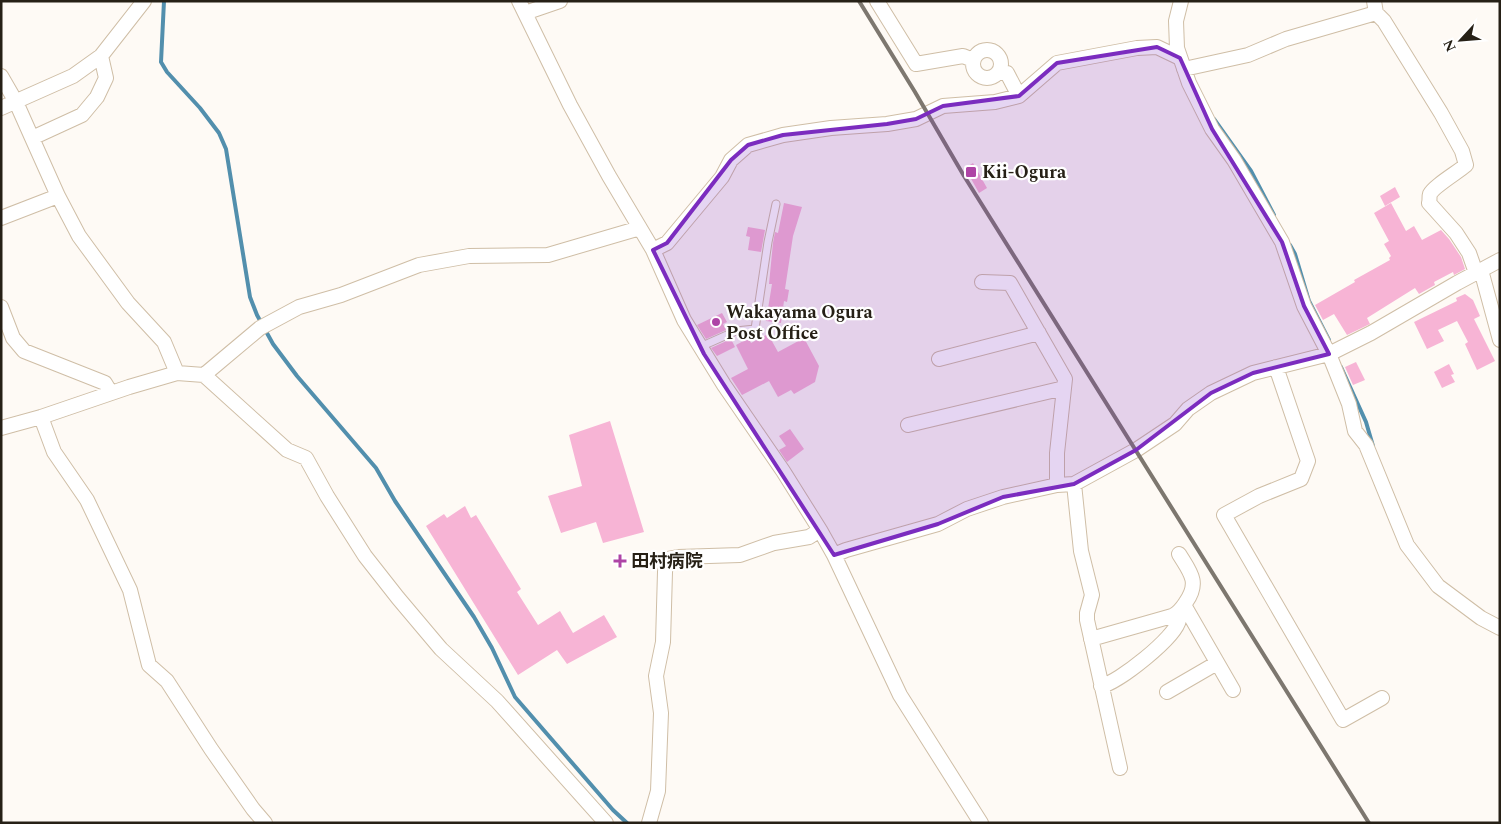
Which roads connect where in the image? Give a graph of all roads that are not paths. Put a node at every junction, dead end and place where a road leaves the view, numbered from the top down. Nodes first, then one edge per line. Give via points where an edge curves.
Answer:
1 (144, 1) edge
2 (560, 1) edge
3 (877, 1) edge
4 (1181, 1) edge
5 (522, 7) edge
6 (1375, 7) edge
7 (102, 56) junction
8 (973, 60) junction
9 (1182, 64) junction
10 (999, 73) junction
11 (1, 76) edge
12 (1019, 96) junction
13 (16, 102) junction
14 (1, 108) edge
15 (32, 138) junction
16 (58, 196) junction
17 (776, 204) dead end
18 (1, 218) edge
19 (640, 228) junction
20 (653, 250) junction
21 (1500, 260) edge
22 (1479, 271) junction
23 (982, 282) dead end
24 (1, 306) edge
25 (1038, 332) junction
26 (1500, 340) edge
27 (700, 347) junction
28 (1329, 354) junction
29 (939, 359) dead end
30 (1276, 367) junction
31 (177, 373) junction
32 (204, 375) junction
33 (1064, 388) junction
34 (111, 393) junction
35 (41, 417) junction
36 (908, 425) dead end
37 (1, 428) edge
38 (1074, 484) junction
39 (1057, 486) junction
40 (820, 530) junction
41 (1179, 554) dead end
42 (834, 556) junction
43 (1181, 609) junction
44 (1500, 628) edge
45 (1091, 639) junction
46 (1217, 663) junction
47 (1102, 686) junction
48 (1233, 690) dead end
49 (1167, 692) dead end
50 (1382, 698) dead end
51 (1120, 768) dead end
52 (650, 821) edge
53 (265, 823) edge
54 (606, 823) edge
55 (981, 823) edge

1 - 7 street
2 - 5 street
3 - 8 street via 916,64 963,56
4 - 9 street via 1176,21 1177,48
5 - 19 street via 570,105
6 - 9 street via 1248,55
6 - 22 street via 1462,151 1466,165 1430,194 1429,202 1456,233
7 - 13 street via 74,76
7 - 15 street via 106,78 97,97 82,115
8 - 10 street via 975,72 983,78
8 - 10 street via 983,50 996,52 1001,61
9 - 12 street via 1156,46 1057,63
9 - 28 street via 1212,129 1282,242 1304,306
10 - 12 street via 1006,73
11 - 13 street
12 - 20 street via 995,102 943,106 916,119 783,135 748,145 731,160 722,177 667,243
13 - 14 street
13 - 15 street
15 - 16 street
16 - 18 street
16 - 31 street via 80,236 128,303 164,342
17 - 27 lane via 755,329 736,331
19 - 20 street
19 - 32 street via 548,255 469,256 419,265 300,307 260,328
20 - 27 street via 684,320
21 - 22 street
22 - 26 street
22 - 28 street
23 - 25 street via 1010,283
24 - 34 street via 13,338 24,350 104,383
25 - 29 street
25 - 33 street via 1065,379
27 - 40 street
28 - 30 street
28 - 44 street via 1349,404 1355,432 1366,445 1407,545 1438,586
30 - 38 street via 1253,373 1211,393 1188,409 1175,424 1136,450
30 - 50 street via 1308,461 1301,479 1224,516 1342,720
31 - 32 street
31 - 34 street
32 - 54 street via 286,450 306,458 366,556 398,598 441,649 497,701
33 - 36 street
33 - 39 street
34 - 35 street
35 - 37 street
35 - 53 street via 54,452 87,500 130,590 149,665 166,681
38 - 39 street
38 - 45 street via 1080,551 1092,595 1086,615
39 - 42 street via 1003,497 967,509 938,524
40 - 42 street
40 - 52 street via 809,537 774,543 740,555 667,559 663,642 656,676 661,713 658,791
41 - 43 street via 1193,580 1192,593
42 - 55 street via 900,695
43 - 45 street via 1172,616
43 - 46 street
43 - 47 street via 1178,623 1159,647 1112,683
45 - 47 street
46 - 48 street
46 - 49 street
47 - 51 street

